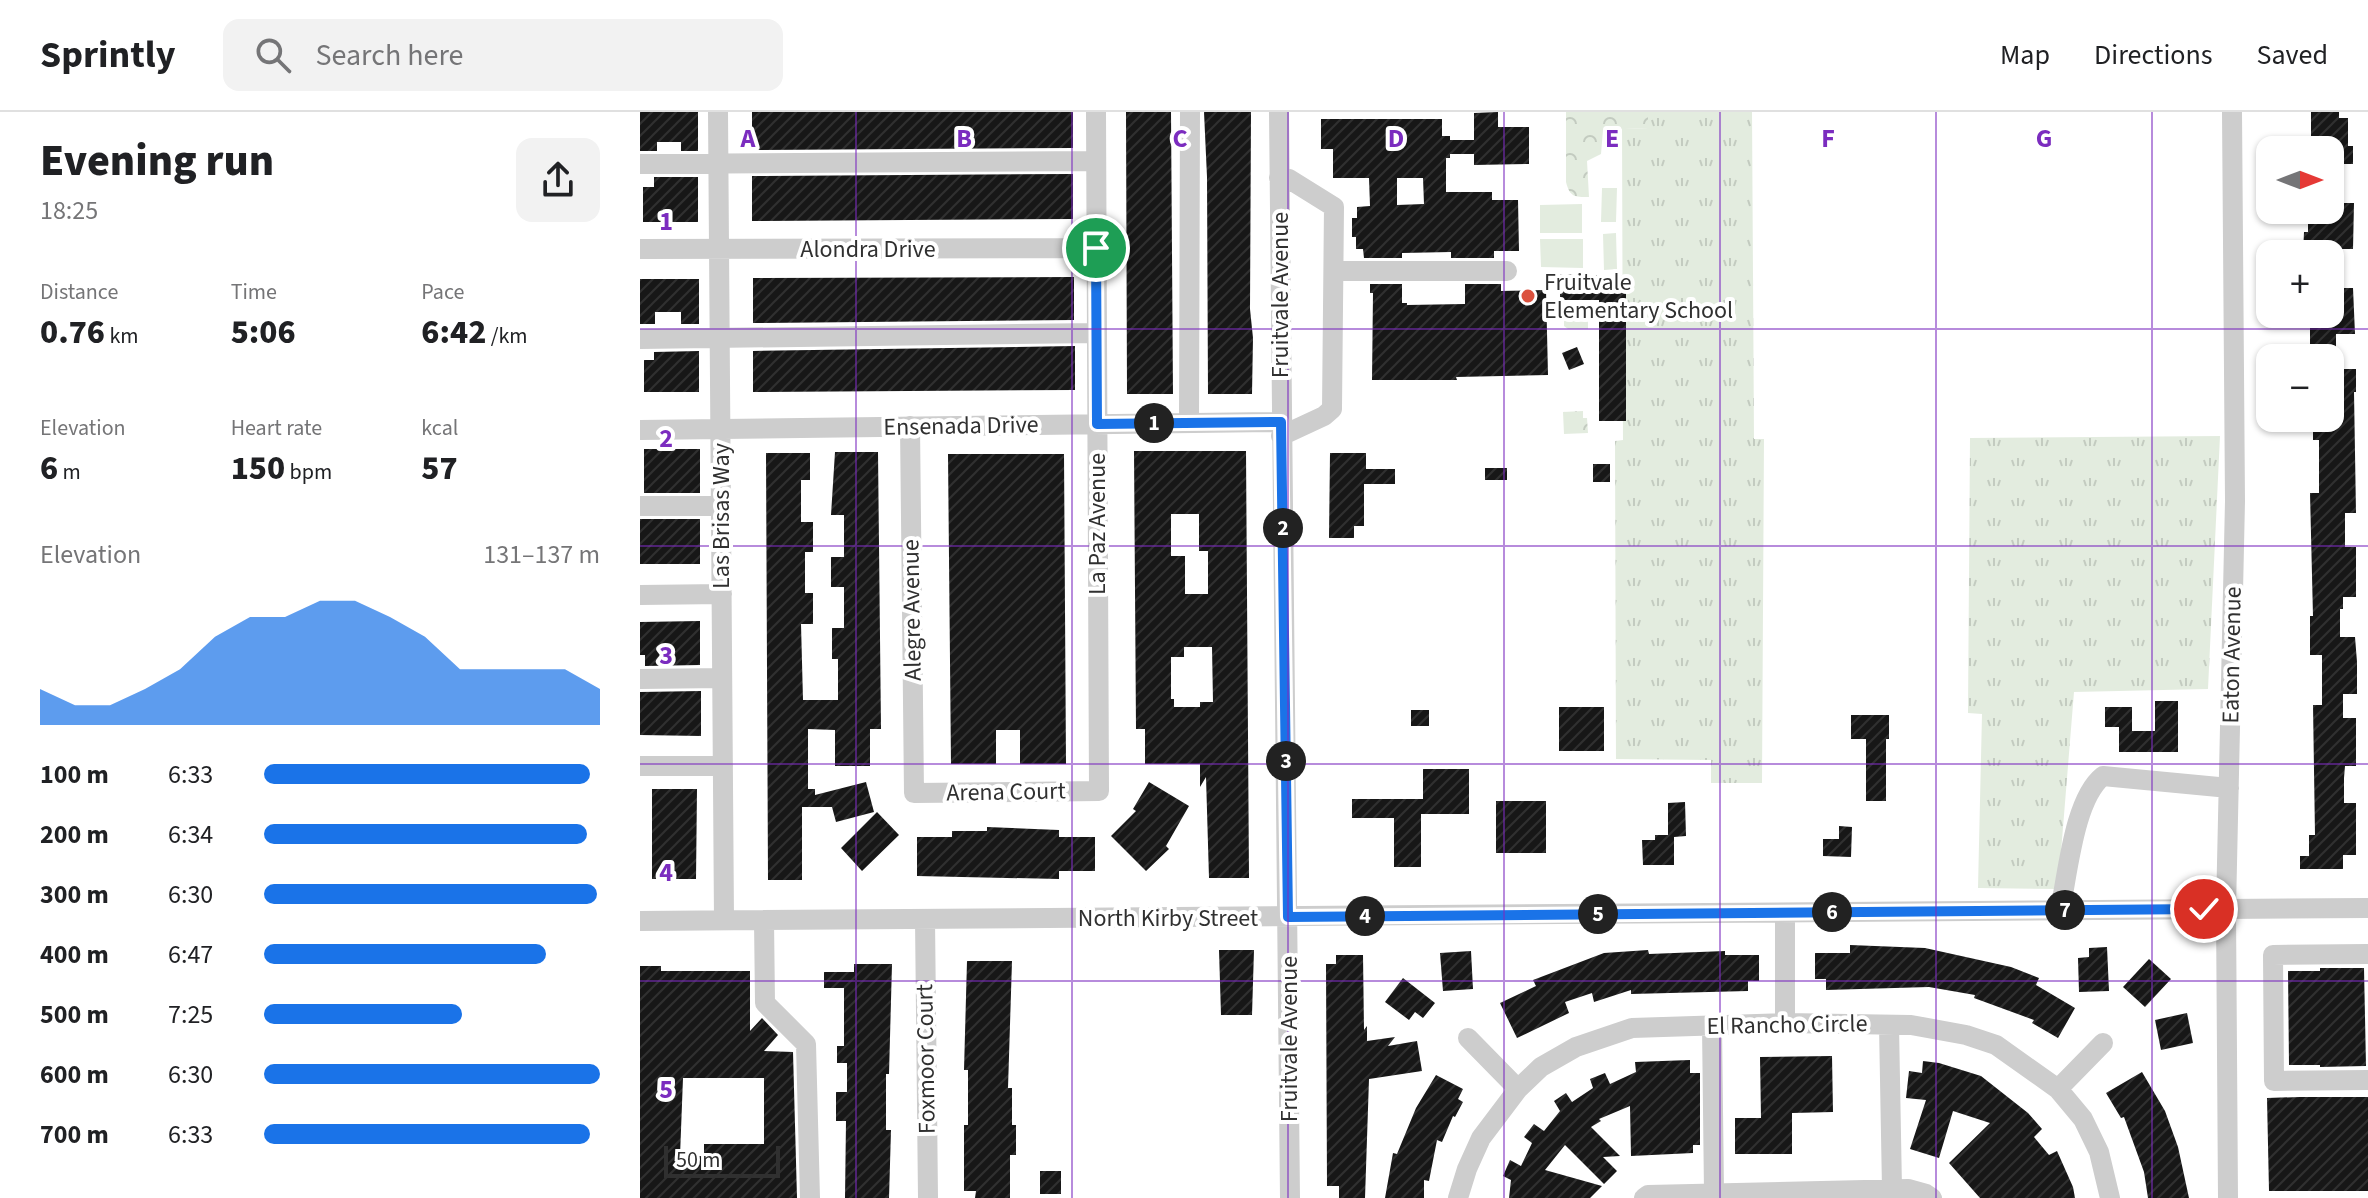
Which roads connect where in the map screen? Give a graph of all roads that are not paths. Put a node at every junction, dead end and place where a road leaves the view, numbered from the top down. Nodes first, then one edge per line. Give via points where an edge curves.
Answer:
1 (718, 112) edge
2 (1096, 112) edge
3 (1190, 112) edge
4 (1279, 112) edge
5 (2232, 112) edge
6 (1096, 161) junction
7 (719, 163) junction
8 (640, 164) edge
9 (1279, 178) junction
10 (1096, 248) junction
11 (640, 249) edge
12 (719, 249) junction
13 (1334, 271) junction
14 (1507, 271) dead end
15 (1097, 333) junction
16 (720, 338) junction
17 (640, 339) edge
18 (1189, 423) junction
19 (1097, 424) junction
20 (910, 426) junction
21 (721, 429) junction
22 (1281, 429) junction
23 (640, 430) edge
24 (640, 506) edge
25 (721, 506) junction
26 (722, 594) junction
27 (640, 595) edge
28 (722, 678) junction
29 (640, 679) edge
30 (640, 766) edge
31 (723, 766) junction
32 (2229, 788) junction
33 (1099, 791) joint
34 (914, 793) joint
35 (2368, 908) edge
36 (2226, 909) junction
37 (2060, 910) junction
38 (1785, 913) junction
39 (1288, 917) junction
40 (925, 919) junction
41 (724, 920) junction
42 (764, 920) junction
43 (640, 921) edge
44 (2368, 954) edge
45 (1785, 1023) junction
46 (1889, 1025) junction
47 (1712, 1026) junction
48 (1468, 1038) dead end
49 (2103, 1043) dead end
50 (2368, 1080) edge
51 (1518, 1089) junction
52 (2058, 1089) junction
53 (1892, 1189) junction
54 (1714, 1193) junction
55 (1781, 1194) edge
56 (810, 1198) edge
57 (928, 1198) edge
58 (1290, 1198) edge
59 (1458, 1198) edge
60 (1644, 1198) edge
61 (1932, 1198) edge
62 (2110, 1198) edge
63 (2228, 1198) edge

1 - 7 street, Las Brisas Way
2 - 6 street, La Paz Avenue
3 - 18 street
4 - 9 street, Fruitvale Avenue
5 - 32 street, Eaton Avenue via 2235,501
6 - 7 street
6 - 10 street, La Paz Avenue
7 - 8 street
7 - 12 street, Las Brisas Way
9 - 13 street via 1334,207
9 - 22 street, Fruitvale Avenue
10 - 12 street, Alondra Drive
10 - 15 street, La Paz Avenue
11 - 12 street, Alondra Drive
12 - 16 street, Las Brisas Way
13 - 14 street
13 - 22 street via 1332,409
15 - 16 street
15 - 19 street, La Paz Avenue
16 - 17 street
16 - 21 street, Las Brisas Way
18 - 19 street, Ensenada Drive
18 - 22 street, Ensenada Drive
19 - 20 street, Ensenada Drive
19 - 33 street, La Paz Avenue
20 - 21 street, Ensenada Drive
20 - 34 street, Alegre Avenue
21 - 23 street, Ensenada Drive
21 - 25 street, Las Brisas Way
22 - 39 street, Fruitvale Avenue
24 - 25 street
25 - 26 street, Las Brisas Way
26 - 27 street
26 - 28 street, Las Brisas Way
28 - 29 street
28 - 31 street, Las Brisas Way
30 - 31 street
31 - 41 street, Las Brisas Way
32 - 36 street, Eaton Avenue
32 - 37 street via 2103,776 2093,784 2077,827
33 - 34 street, Arena Court
35 - 36 street, North Kirby Street
36 - 37 street, North Kirby Street
36 - 63 street, Eaton Avenue
37 - 38 street, North Kirby Street
38 - 39 street, North Kirby Street
38 - 45 street
39 - 40 street, North Kirby Street
39 - 58 street, Fruitvale Avenue
40 - 42 street, North Kirby Street
40 - 57 street, Foxmoor Court
41 - 42 street, North Kirby Street
41 - 43 street, North Kirby Street
42 - 56 street via 765,1003 806,1044
44 - 50 street via 2273,955 2274,1081
45 - 46 street, El Rancho Circle
45 - 47 street, El Rancho Circle
46 - 52 street, El Rancho Circle via 1954,1032 1996,1045
46 - 53 street
47 - 51 street, El Rancho Circle via 1632,1028 1576,1047 1541,1067
47 - 54 street
48 - 51 street
49 - 52 street
51 - 59 street, El Rancho Circle via 1481,1138
52 - 62 street, El Rancho Circle via 2083,1119 2099,1152
53 - 55 street
53 - 61 street
54 - 55 street
54 - 60 street

